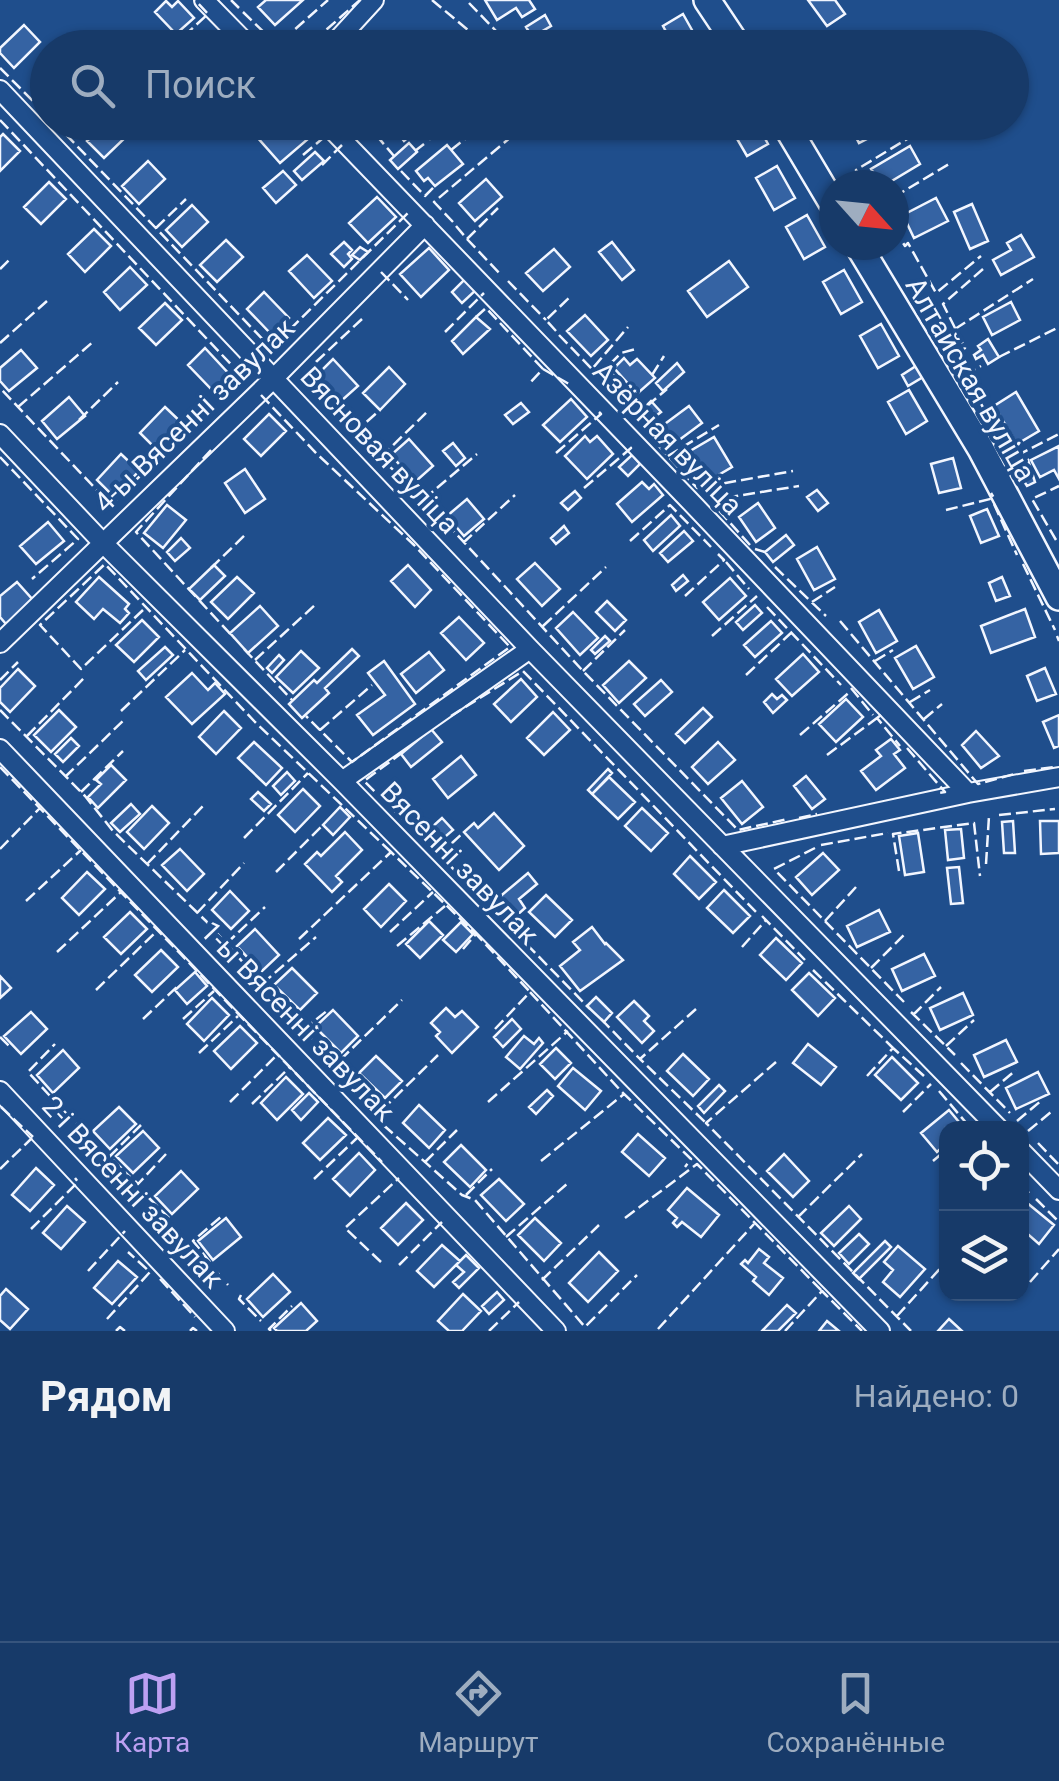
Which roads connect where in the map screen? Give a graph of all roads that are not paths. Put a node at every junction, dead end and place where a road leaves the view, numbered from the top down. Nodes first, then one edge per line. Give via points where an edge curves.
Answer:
1 (204, 0) edge
2 (374, 0) edge
3 (707, 0) edge
4 (233, 30) edge
5 (346, 30) edge
6 (727, 30) edge
7 (0, 90) edge
8 (30, 122) edge
9 (48, 140) edge
10 (342, 140) edge
11 (795, 140) edge
12 (819, 181) edge
13 (425, 225) junction
14 (867, 260) edge
15 (274, 378) junction
16 (0, 434) edge
17 (102, 542) junction
18 (1059, 597) edge
19 (0, 643) edge
20 (530, 649) junction
21 (0, 749) edge
22 (1059, 776) edge
23 (342, 782) junction
24 (968, 794) junction
25 (722, 846) junction
26 (0, 1092) edge
27 (991, 1121) edge
28 (1029, 1159) edge
29 (1059, 1190) edge
30 (225, 1331) edge
31 (556, 1331) edge
32 (880, 1331) edge

1 - 4 street
2 - 5 street
3 - 6 main road
7 - 8 street, Вясновая вуліца
9 - 15 street, Вясновая вуліца
10 - 13 street, Азёрная вуліца
11 - 12 main road
13 - 15 street, 4-ы Вясенні завулак
13 - 24 street, Азёрная вуліца
14 - 18 main road, Алтайская вуліца
15 - 17 street, 4-ы Вясенні завулак
15 - 20 street, Вясновая вуліца
16 - 17 street, Вясенні завулак
17 - 19 street, 4-ы Вясенні завулак
17 - 23 street, Вясенні завулак
20 - 23 street
20 - 25 street, Вясновая вуліца
21 - 31 street, 1-ы Вясенні завулак
22 - 24 street
23 - 32 street, Вясенні завулак
24 - 25 street
25 - 27 street, Вясновая вуліца
26 - 30 street, 2-і Вясенні завулак
28 - 29 street

